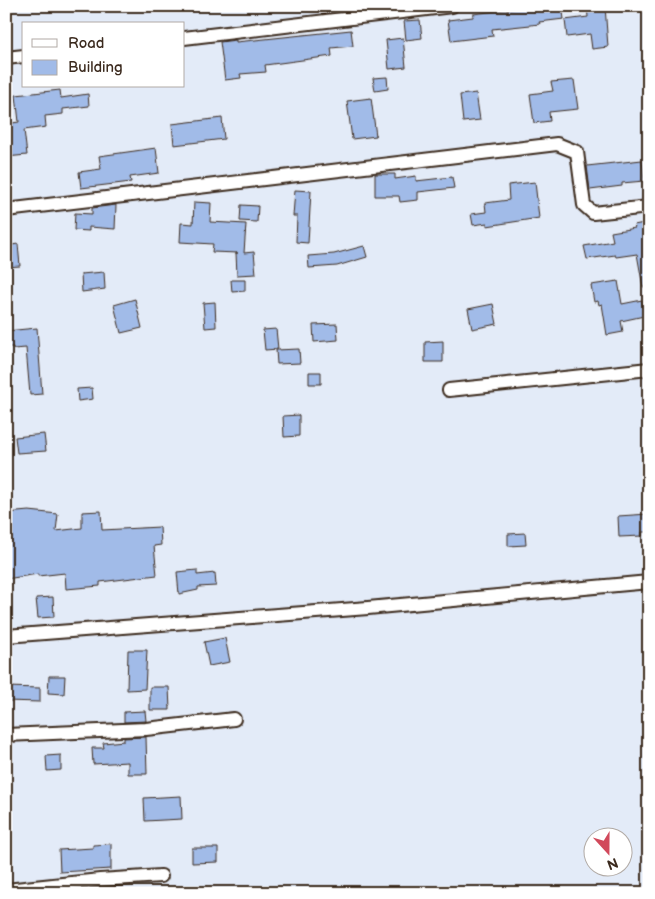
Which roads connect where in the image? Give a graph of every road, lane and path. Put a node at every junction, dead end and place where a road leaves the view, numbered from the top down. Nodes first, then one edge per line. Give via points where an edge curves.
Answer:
1 (452, 6) edge
2 (185, 38) edge
3 (22, 56) edge
4 (6, 58) edge
5 (649, 207) edge
6 (6, 210) edge
7 (649, 369) edge
8 (449, 390) dead end
9 (649, 582) edge
10 (6, 636) edge
11 (234, 719) dead end
12 (6, 735) edge
13 (161, 876) dead end
14 (6, 890) edge

1 - 2 street
3 - 4 street
5 - 6 street via 594,213 584,205 577,152 557,144
7 - 8 street
9 - 10 street
11 - 12 street via 146,729
13 - 14 street

